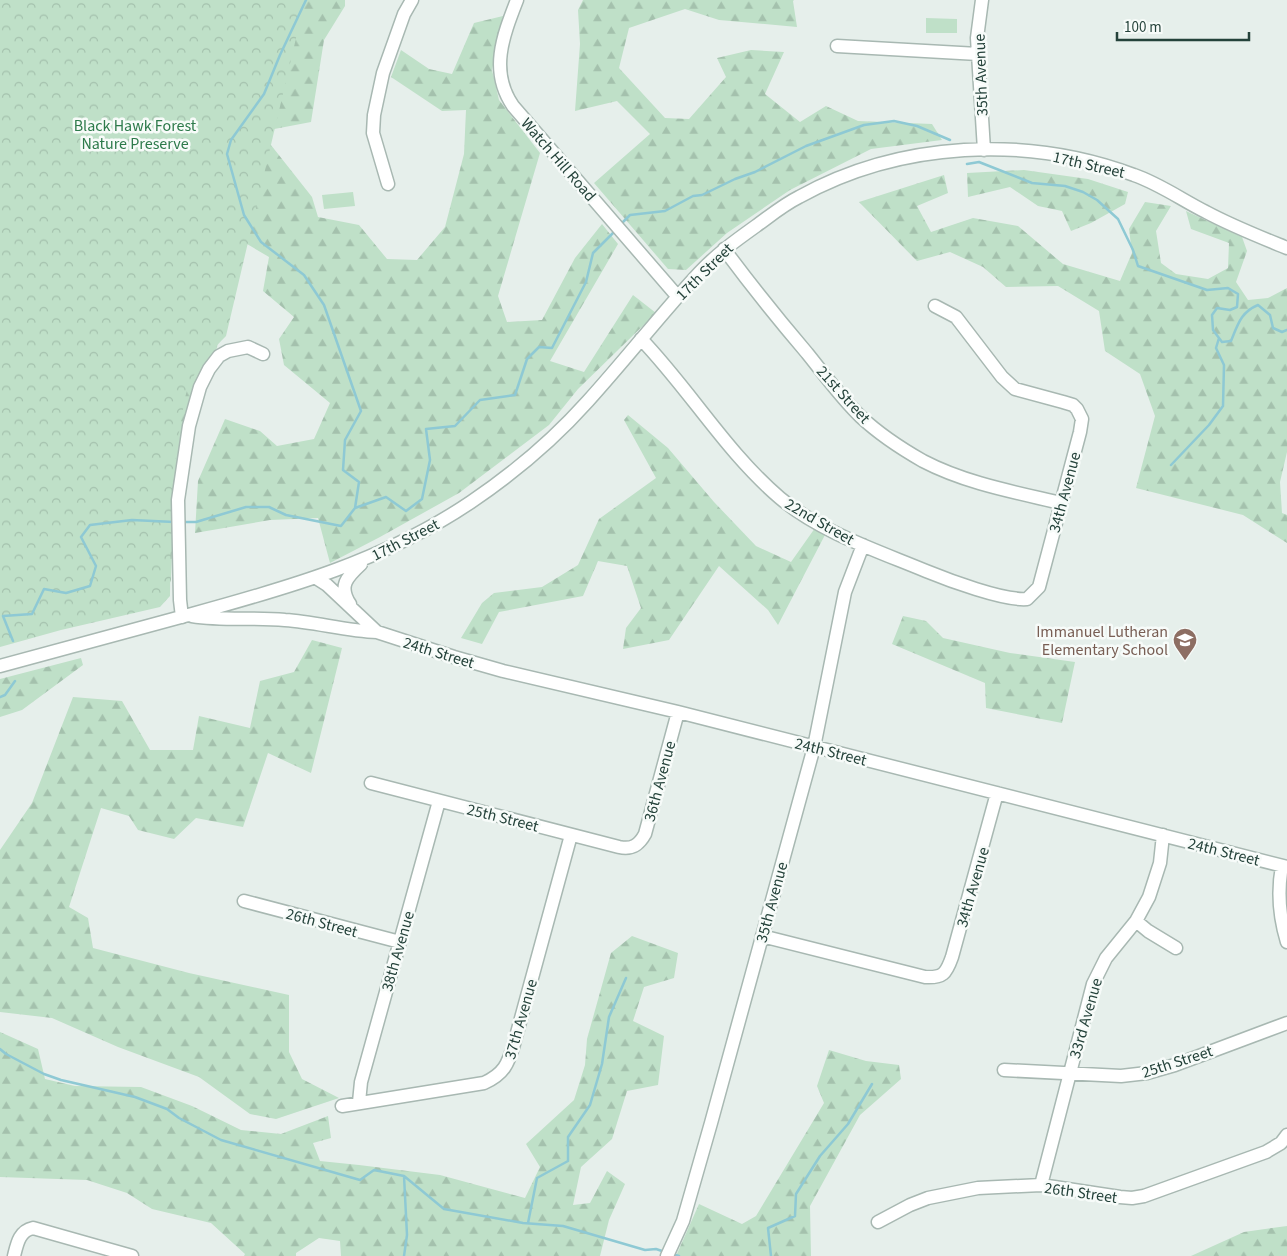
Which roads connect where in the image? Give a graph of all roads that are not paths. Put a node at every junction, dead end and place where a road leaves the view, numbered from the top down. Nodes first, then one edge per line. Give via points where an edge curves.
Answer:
1 (412, 0) edge
2 (516, 0) edge
3 (982, 0) edge
4 (837, 46) dead end
5 (978, 54) junction
6 (984, 150) junction
7 (388, 184) dead end
8 (724, 248) junction
9 (1287, 248) edge
10 (678, 297) junction
11 (935, 306) dead end
12 (641, 339) junction
13 (263, 354) dead end
14 (1061, 503) junction
15 (863, 545) junction
16 (369, 557) junction
17 (316, 578) junction
18 (1031, 596) joint
19 (355, 613) junction
20 (184, 616) junction
21 (376, 632) junction
22 (0, 666) edge
23 (678, 712) junction
24 (814, 747) junction
25 (371, 783) dead end
26 (997, 793) junction
27 (438, 801) junction
28 (572, 835) junction
29 (1163, 835) junction
30 (635, 846) joint
31 (1284, 866) edge
32 (244, 901) dead end
33 (1136, 921) junction
34 (762, 936) junction
35 (400, 942) junction
36 (1287, 942) edge
37 (1176, 948) dead end
38 (1287, 1023) edge
39 (1004, 1070) dead end
40 (1070, 1073) junction
41 (359, 1102) junction
42 (342, 1106) dead end
43 (1284, 1139) edge
44 (1041, 1185) junction
45 (878, 1222) dead end
46 (128, 1255) edge
47 (14, 1256) edge
48 (667, 1256) edge

1 - 7 street via 383,73 374,115 373,133
2 - 10 street, Watch Hill Road via 500,52 502,86 507,97
3 - 5 street, 35th Avenue
4 - 5 street
5 - 6 street, 35th Avenue
6 - 8 street, 17th Street via 938,152 862,169 799,197
6 - 9 street, 17th Street via 1072,157 1134,175
8 - 10 street, 17th Street
8 - 14 street, 21st Street via 759,296 842,396 882,434 942,470
10 - 12 street, 17th Street
11 - 14 street, 34th Avenue via 956,317 1015,389 1068,403 1081,414 1080,432
12 - 15 street, 22nd Street via 762,482 797,510
12 - 16 street, 17th Street via 586,404 516,469 441,521
13 - 20 street via 248,347 228,351 219,356 200,387 189,426 178,500 180,600
14 - 18 street, 34th Avenue via 1039,587
15 - 18 street, 22nd Street via 966,585 1020,600
15 - 24 street, 35th Avenue via 845,592
16 - 17 street, 17th Street
16 - 19 street, 24th Street via 349,575 344,585
17 - 19 street, 24th Street
17 - 20 street, 17th Street
19 - 21 street, 24th Street
20 - 21 street, 24th Street via 287,620
20 - 22 street, 24th Street
21 - 23 street, 24th Street via 503,671
23 - 24 street, 24th Street
23 - 30 street, 36th Avenue via 645,834
24 - 26 street, 24th Street
24 - 34 street, 35th Avenue
25 - 27 street, 25th Street
26 - 29 street, 24th Street
26 - 34 street, 34th Avenue via 952,957 946,971 939,977 925,977
27 - 28 street, 25th Street
27 - 35 street, 38th Avenue
28 - 30 street, 25th Street via 626,848
28 - 41 street, 37th Avenue via 505,1069 484,1083
29 - 31 street, 24th Street
29 - 33 street, 33rd Avenue via 1154,884
31 - 36 street via 1279,898
32 - 35 street, 26th Street
33 - 37 street
33 - 40 street, 33rd Avenue via 1106,958 1093,984
34 - 48 street, 35th Avenue via 683,1220
35 - 41 street, 38th Avenue via 361,1082
38 - 40 street, 25th Street via 1147,1073 1121,1076
39 - 40 street, 25th Street
40 - 44 street, 33rd Avenue
41 - 42 street, 37th Avenue
43 - 44 street, 26th Street via 1266,1152 1160,1192 1132,1198
44 - 45 street, 26th Street via 961,1190 910,1204
46 - 47 street via 33,1228 20,1237

